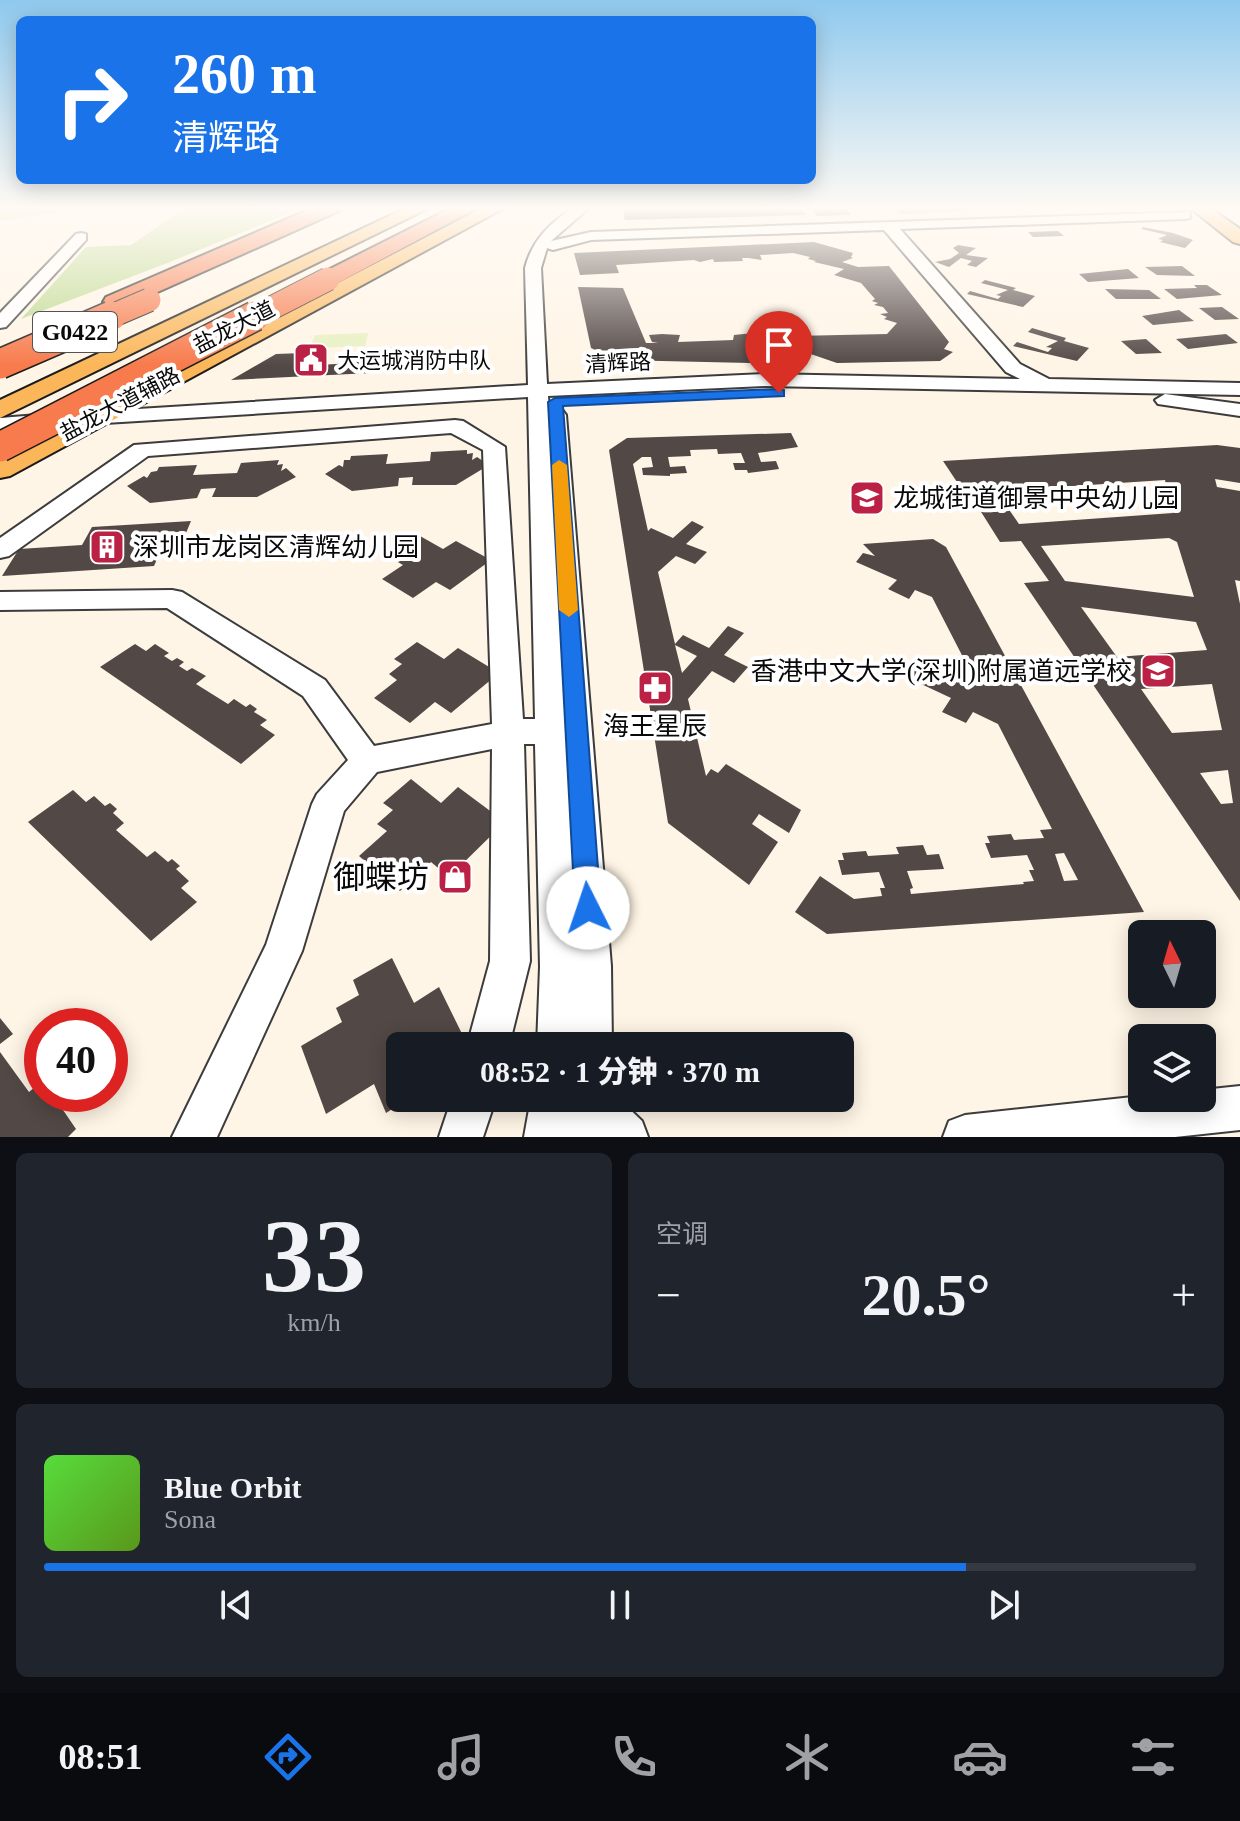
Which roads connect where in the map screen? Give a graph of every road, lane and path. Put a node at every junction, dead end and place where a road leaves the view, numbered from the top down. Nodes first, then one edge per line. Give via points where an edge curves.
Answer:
1 (59, 260) edge
2 (211, 260) edge
3 (243, 260) edge
4 (312, 260) edge
5 (355, 260) edge
6 (357, 260) edge
7 (377, 260) edge
8 (534, 260) edge
9 (554, 260) edge
10 (919, 260) edge
11 (319, 277) junction
12 (0, 323) edge
13 (0, 343) edge
14 (0, 349) edge
15 (0, 364) edge
16 (1013, 368) junction
17 (0, 377) edge
18 (996, 384) junction
19 (1056, 385) junction
20 (1240, 389) edge
21 (547, 396) junction
22 (1165, 400) junction
23 (1240, 402) edge
24 (0, 410) edge
25 (1240, 410) edge
26 (86, 422) junction
27 (0, 428) edge
28 (0, 447) edge
29 (0, 470) edge
30 (0, 550) edge
31 (0, 601) edge
32 (551, 730) junction
33 (508, 733) junction
34 (367, 761) junction
35 (492, 1032) edge
36 (558, 1032) edge
37 (591, 1032) edge
38 (1240, 1108) edge
39 (469, 1112) edge
40 (550, 1112) edge
41 (586, 1112) edge
42 (602, 1112) edge
43 (194, 1137) edge
44 (461, 1137) edge
45 (546, 1137) edge
46 (583, 1137) edge
47 (626, 1137) edge
48 (965, 1137) edge

1 - 12 street
2 - 14 highway, G0422
3 - 15 highway, G0422, bridge
4 - 24 main road, 盐龙大道辅路
5 - 11 highway, 盐龙大道
6 - 11 highway, 盐龙大道
7 - 26 main road, 盐龙大道辅路
8 - 21 street
9 - 21 street via 547,270
10 - 16 street
11 - 27 highway, 盐龙大道
11 - 28 highway, 盐龙大道, bridge
13 - 17 street via 45,358
16 - 18 street via 1009,380
16 - 19 street
18 - 19 street, 清辉路
18 - 21 street, 清辉路 via 765,380
19 - 20 street, 清辉路
21 - 22 street, 清辉路 via 779,393
21 - 26 street, 清辉路
21 - 32 street
21 - 37 street via 591,966
22 - 23 street, 清辉路
22 - 25 street
26 - 27 street, 清辉路
26 - 29 main road, 盐龙大道辅路
30 - 33 street via 142,450 455,426 494,447
31 - 34 street via 172,599 314,688
32 - 33 street
32 - 36 street
33 - 34 street
33 - 35 street via 510,961
34 - 43 street via 329,804 283,951
38 - 48 street
39 - 44 street
40 - 45 street
41 - 46 street
42 - 47 street

